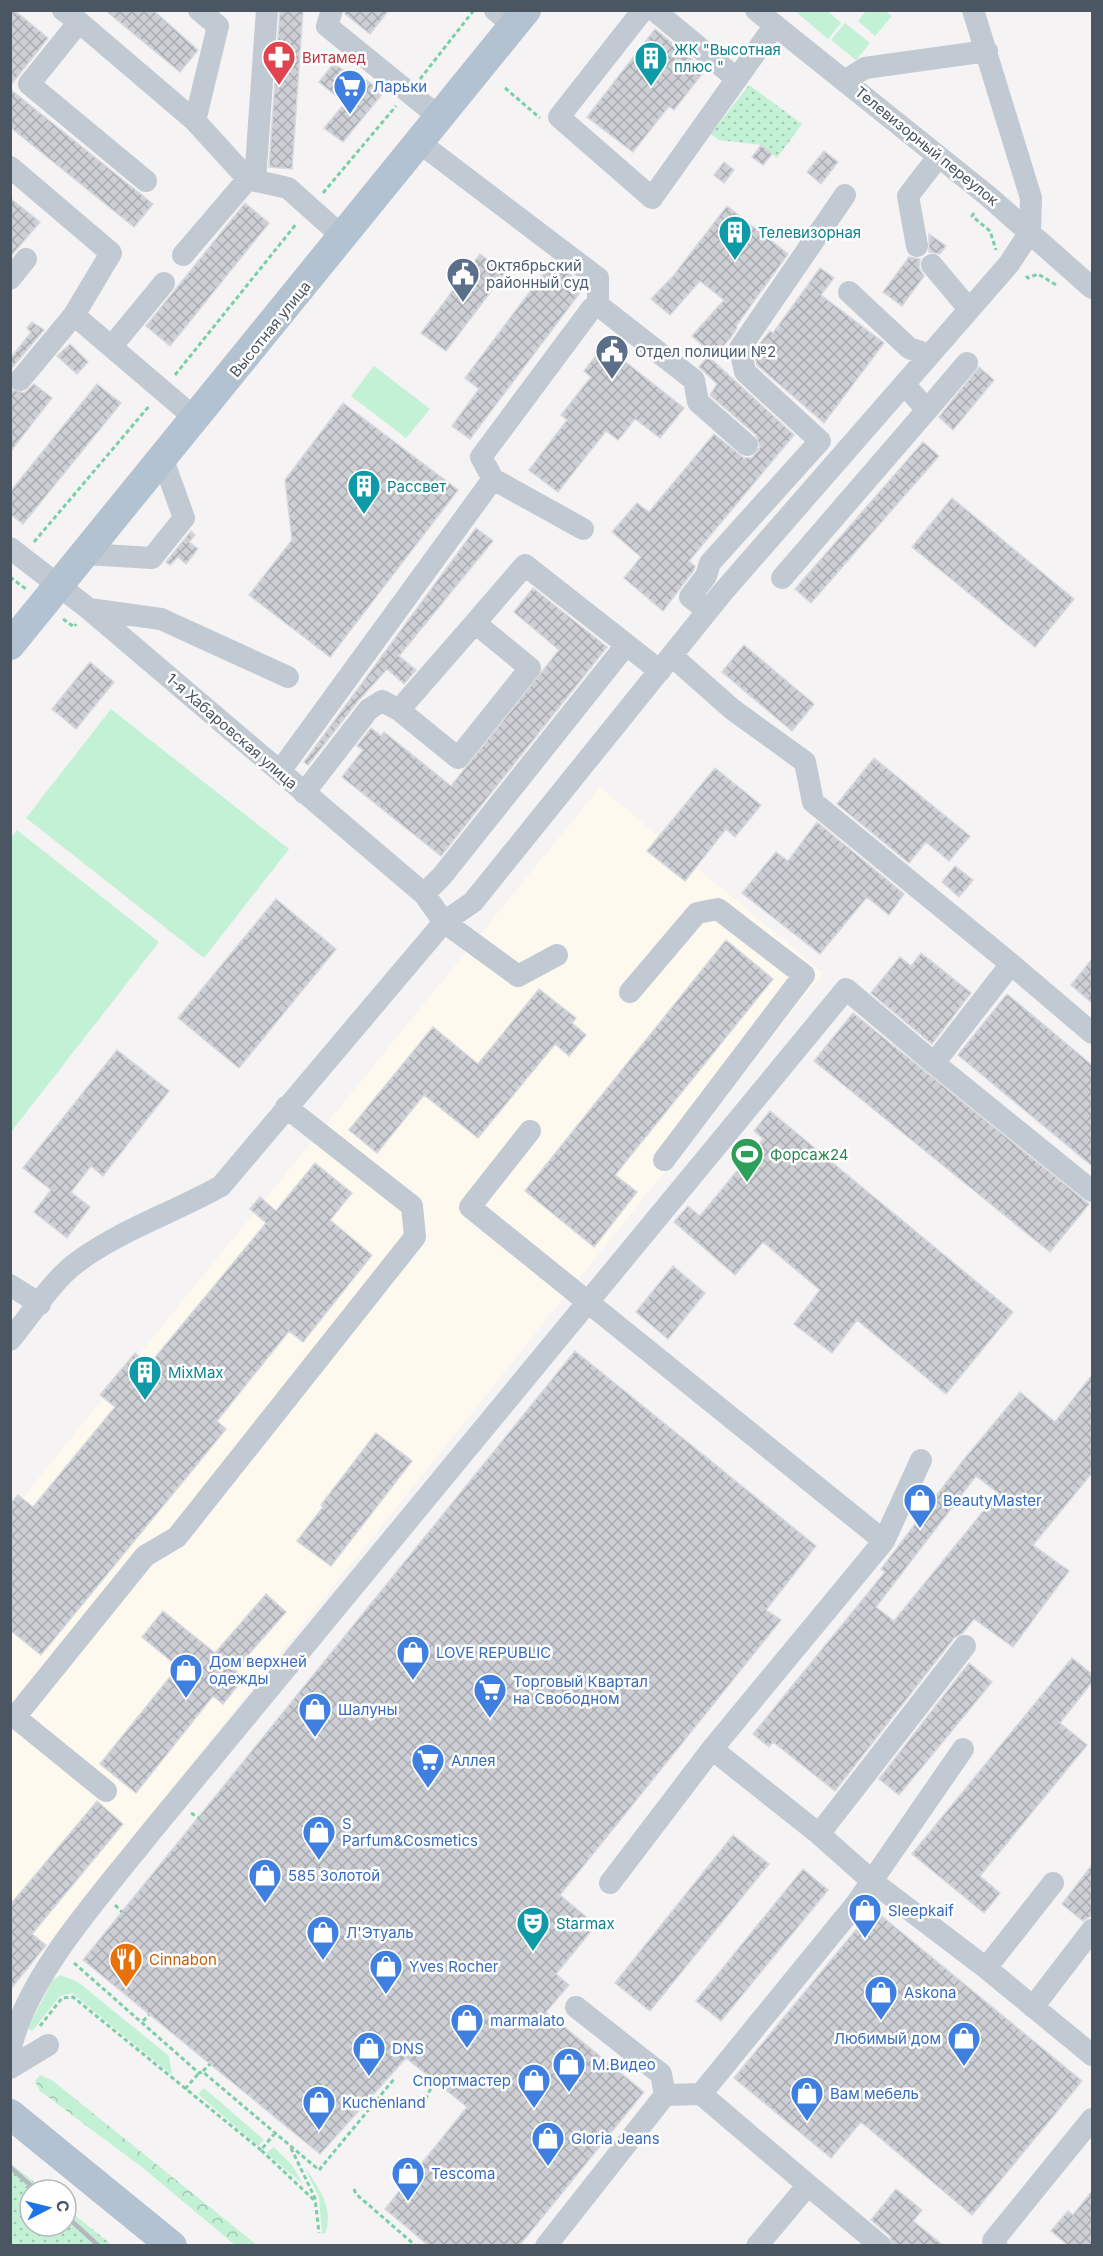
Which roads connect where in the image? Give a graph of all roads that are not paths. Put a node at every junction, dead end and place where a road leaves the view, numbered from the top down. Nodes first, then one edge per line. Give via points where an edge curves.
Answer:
1 (199, 10) edge
2 (267, 10) edge
3 (332, 10) edge
4 (643, 10) edge
5 (654, 10) edge
6 (756, 10) edge
7 (973, 10) edge
8 (71, 16) edge
9 (512, 16) edge
10 (775, 26) junction
11 (987, 51) junction
12 (736, 80) junction
13 (846, 80) junction
14 (439, 117) junction
15 (195, 121) junction
16 (420, 144) junction
17 (938, 157) junction
18 (10, 167) edge
19 (252, 180) junction
20 (146, 181) dead end
21 (845, 195) dead end
22 (1030, 232) junction
23 (344, 238) junction
24 (917, 246) dead end
25 (183, 255) dead end
26 (26, 259) dead end
27 (932, 265) dead end
28 (10, 279) edge
29 (164, 283) dead end
30 (1092, 288) edge
31 (849, 292) dead end
32 (598, 305) junction
33 (969, 309) junction
34 (74, 315) junction
35 (112, 346) junction
36 (929, 355) junction
37 (967, 363) dead end
38 (20, 380) dead end
39 (905, 385) junction
40 (927, 410) junction
41 (196, 419) junction
42 (747, 445) dead end
43 (163, 459) junction
44 (493, 479) junction
45 (583, 529) dead end
46 (10, 548) edge
47 (86, 554) junction
48 (782, 578) dead end
49 (59, 587) junction
50 (707, 610) junction
51 (84, 615) junction
52 (475, 623) junction
53 (10, 645) edge
54 (626, 645) junction
55 (666, 664) junction
56 (288, 677) dead end
57 (399, 710) junction
58 (280, 771) junction
59 (304, 793) junction
60 (424, 894) junction
61 (444, 922) junction
62 (557, 955) dead end
63 (1011, 964) junction
64 (630, 992) dead end
65 (1092, 1033) edge
66 (934, 1063) junction
67 (286, 1107) junction
68 (530, 1131) dead end
69 (664, 1160) dead end
70 (1092, 1191) edge
71 (10, 1285) edge
72 (40, 1304) junction
73 (587, 1304) junction
74 (10, 1340) edge
75 (921, 1460) dead end
76 (884, 1541) junction
77 (965, 1646) dead end
78 (13, 1715) edge
79 (712, 1749) junction
80 (963, 1749) dead end
81 (106, 1791) dead end
82 (819, 1834) junction
83 (873, 1882) junction
84 (610, 1883) dead end
85 (1053, 1883) dead end
86 (1092, 1930) edge
87 (986, 1968) junction
88 (576, 2007) dead end
89 (1033, 2007) junction
90 (13, 2041) edge
91 (48, 2045) dead end
92 (1092, 2055) edge
93 (10, 2067) edge
94 (701, 2094) junction
95 (665, 2095) junction
96 (10, 2114) edge
97 (1092, 2119) edge
98 (808, 2185) junction
99 (993, 2244) edge
100 (171, 2246) edge
101 (546, 2246) edge
102 (757, 2246) edge
103 (881, 2246) edge

1 - 15 street via 218,26
2 - 19 street
3 - 14 street via 327,26
4 - 12 street via 560,117 652,198
5 - 12 street
6 - 10 street, Телевизорный переулок
7 - 11 street
8 - 15 street
8 - 20 street via 28,84
9 - 14 main road, Высотная улица
10 - 12 street
10 - 13 street, Телевизорный переулок
11 - 13 street via 865,68
11 - 22 street via 1031,198
13 - 17 street, Телевизорный переулок
14 - 16 main road, Высотная улица
15 - 19 street
16 - 23 main road, Высотная улица
16 - 32 street via 598,278
17 - 22 street, Телевизорный переулок
17 - 24 street via 908,196
18 - 34 street via 111,253
19 - 23 street via 288,188
19 - 25 street
21 - 50 street via 740,348 745,372 820,441 710,564 690,597
22 - 30 street, Телевизорный переулок
22 - 33 street via 1009,264
23 - 41 main road, Высотная улица
26 - 28 street
27 - 33 street
29 - 35 street
31 - 36 street via 909,348
32 - 42 street via 694,380 698,402
32 - 44 street via 591,308 481,457
33 - 36 street
34 - 35 street
34 - 38 street
35 - 41 street
36 - 39 street
37 - 40 street
39 - 40 street
39 - 50 street
40 - 48 street
41 - 43 main road, Высотная улица
43 - 47 main road, Высотная улица
43 - 47 street via 184,518 152,558
44 - 45 street
44 - 58 street
46 - 49 street, 1-я Хабаровская улица
47 - 49 main road, Высотная улица
49 - 51 street, 1-я Хабаровская улица
49 - 53 main road, Высотная улица
50 - 55 street
51 - 56 street via 161,620
51 - 58 street, 1-я Хабаровская улица
52 - 54 street via 525,565
52 - 57 street
52 - 57 street via 530,668 458,758
54 - 55 street
54 - 60 street
55 - 61 street via 473,902
55 - 63 street via 805,762 813,802
57 - 59 street via 382,701 369,709
58 - 59 street, 1-я Хабаровская улица
59 - 60 street, 1-я Хабаровская улица
60 - 61 street, 1-я Хабаровская улица
61 - 62 street, 1-я Хабаровская улица via 518,976
61 - 67 street
63 - 65 street
63 - 66 street
64 - 69 street via 698,913 718,909 804,975
66 - 70 street
66 - 73 street via 846,989
67 - 72 street via 221,1186 111,1239 74,1265
67 - 78 street via 412,1206 415,1238 177,1537 146,1556
68 - 73 street via 470,1207
71 - 72 street
72 - 74 street
73 - 76 street
73 - 90 street via 58,1950
75 - 76 street
76 - 79 street
77 - 82 street
78 - 81 street
79 - 82 street
79 - 84 street
80 - 83 street
82 - 83 street
83 - 87 street
83 - 94 street
85 - 87 street
86 - 89 street
87 - 89 street
88 - 95 street via 661,2074
89 - 92 street
91 - 93 street
94 - 95 street
94 - 98 street
95 - 101 street
96 - 100 main road
97 - 99 street
98 - 102 street
98 - 103 street

